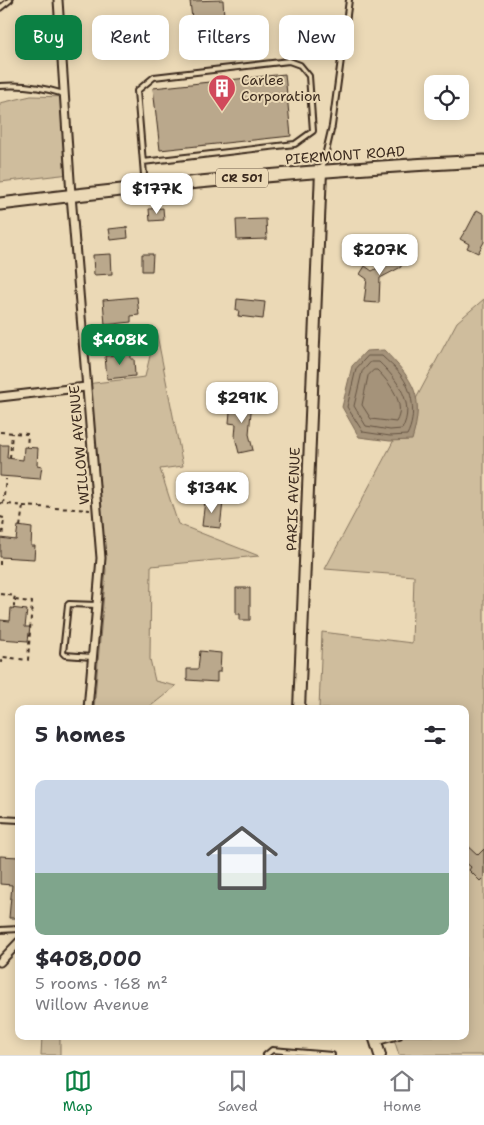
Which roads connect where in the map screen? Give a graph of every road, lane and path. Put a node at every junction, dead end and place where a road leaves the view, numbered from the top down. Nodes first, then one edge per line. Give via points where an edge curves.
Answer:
1 (10, 0) edge
2 (58, 0) edge
3 (349, 0) edge
4 (0, 8) edge
5 (0, 86) edge
6 (64, 94) junction
7 (484, 161) edge
8 (143, 162) junction
9 (321, 171) junction
10 (145, 187) junction
11 (72, 195) junction
12 (0, 204) edge
13 (86, 387) junction
14 (0, 397) edge
15 (0, 432) edge
16 (12, 433) junction
17 (27, 447) dead end
18 (10, 458) dead end
19 (6, 479) dead end
20 (2, 504) edge
21 (23, 506) junction
22 (97, 511) junction
23 (0, 517) edge
24 (20, 527) dead end
25 (2, 538) dead end
26 (0, 561) edge
27 (0, 566) edge
28 (0, 594) edge
29 (14, 600) junction
30 (97, 605) junction
31 (14, 609) dead end
32 (92, 657) junction
33 (0, 661) edge
34 (88, 705) edge
35 (298, 705) edge
36 (0, 819) edge
37 (15, 820) edge
38 (15, 929) edge
39 (0, 930) edge
40 (15, 946) edge
41 (0, 962) edge
42 (375, 1040) edge
43 (266, 1055) edge
44 (332, 1055) edge
45 (380, 1055) edge

1 - 4 lane
2 - 6 street, WILLOW AVENUE
3 - 9 lane via 332,126
5 - 6 lane via 26,84
6 - 11 street, WILLOW AVENUE
7 - 9 main road, PIERMONT ROAD / CR 501
8 - 8 lane via 137,91 154,77 289,62 300,65 309,76 313,131 295,144
8 - 10 lane
9 - 10 main road, PIERMONT ROAD / CR 501
9 - 35 street, PARIS AVENUE
10 - 11 main road, PIERMONT ROAD / CR 501
11 - 12 main road, PIERMONT ROAD / CR 501
11 - 13 street, WILLOW AVENUE
13 - 14 street
13 - 22 street, WILLOW AVENUE
15 - 16 path
16 - 17 path via 28,434
16 - 18 path
19 - 20 path
20 - 21 path
21 - 22 path
21 - 24 path
22 - 30 street, WILLOW AVENUE via 101,558
23 - 25 path via 4,518
26 - 27 path
28 - 29 path via 14,596
29 - 31 path
29 - 33 path via 32,602 28,660 3,657
30 - 32 street, WILLOW AVENUE
30 - 32 lane via 69,604 63,653
32 - 34 street, WILLOW AVENUE
36 - 37 lane
38 - 39 lane
40 - 41 street
42 - 45 street
43 - 44 lane via 272,1050

